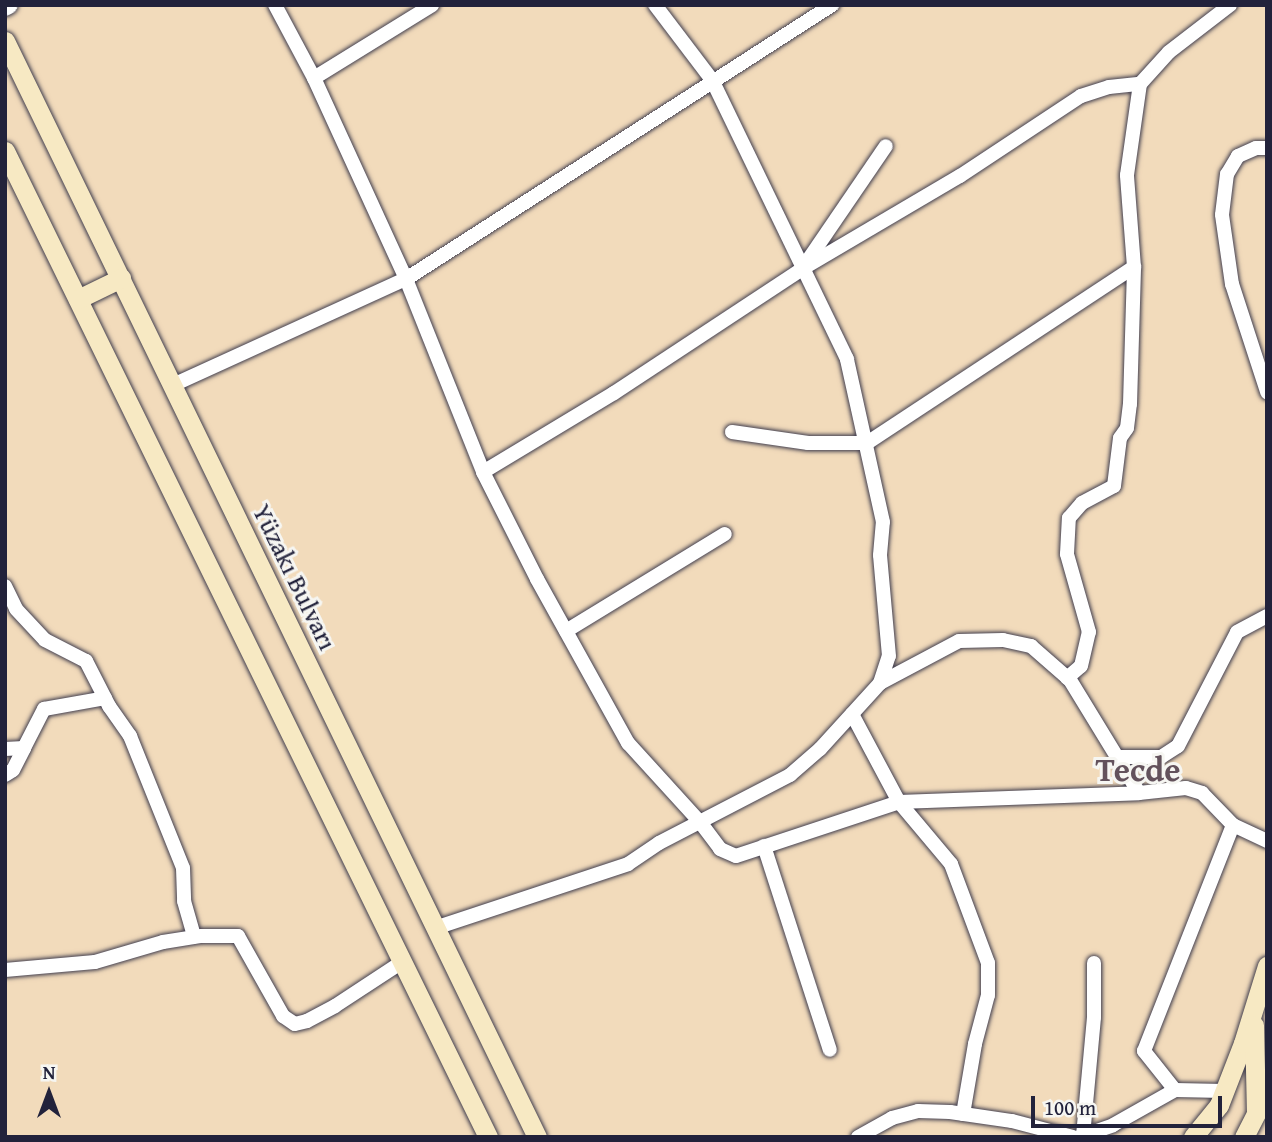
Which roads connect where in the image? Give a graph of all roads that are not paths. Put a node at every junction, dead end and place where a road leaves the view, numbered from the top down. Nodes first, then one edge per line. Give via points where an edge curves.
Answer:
1 (275, 5) edge
2 (432, 5) edge
3 (655, 5) edge
4 (832, 5) edge
5 (1230, 5) edge
6 (5, 41) edge
7 (314, 78) junction
8 (712, 80) junction
9 (1140, 84) junction
10 (886, 146) dead end
11 (1267, 148) edge
12 (5, 151) edge
13 (1134, 267) junction
14 (802, 269) junction
15 (121, 278) junction
16 (406, 279) junction
17 (78, 299) junction
18 (173, 385) junction
19 (1267, 392) edge
20 (732, 432) dead end
21 (867, 443) junction
22 (483, 472) junction
23 (725, 534) dead end
24 (5, 586) edge
25 (1267, 616) edge
26 (566, 631) junction
27 (1068, 678) junction
28 (880, 683) junction
29 (105, 698) junction
30 (852, 714) junction
31 (24, 748) junction
32 (5, 749) edge
33 (1119, 757) junction
34 (5, 775) edge
35 (1139, 793) junction
36 (899, 802) junction
37 (700, 822) junction
38 (1233, 825) junction
39 (1267, 841) edge
40 (764, 846) junction
41 (435, 928) junction
42 (194, 937) junction
43 (402, 962) junction
44 (1094, 963) dead end
45 (1267, 966) edge
46 (5, 970) edge
47 (1254, 1007) junction
48 (830, 1050) dead end
49 (1175, 1090) junction
50 (1224, 1091) junction
51 (963, 1114) junction
52 (1197, 1135) edge
53 (1081, 1136) edge
54 (488, 1137) edge
55 (537, 1137) edge
56 (858, 1137) edge
57 (1073, 1137) edge
58 (1244, 1137) edge

1 - 7 street
2 - 7 street
3 - 8 street
4 - 8 street
5 - 9 street via 1169,52
6 - 15 main road, Yüzakı Bulvarı
7 - 16 street
8 - 14 street
8 - 16 street
9 - 13 street via 1127,175
9 - 14 street via 1081,96 960,176
10 - 14 street
11 - 19 street via 1238,156 1227,174 1222,215 1233,284
12 - 17 main road
13 - 21 street
13 - 27 street via 1130,404 1114,486 1082,503 1069,518 1067,554 1089,632 1081,666
14 - 21 street via 847,359
14 - 22 street via 614,393
15 - 17 main road
15 - 18 main road, Yüzakı Bulvarı
16 - 18 street
16 - 22 street
17 - 43 main road
18 - 41 main road, Yüzakı Bulvarı
20 - 21 street via 808,443
21 - 28 street via 883,522 880,555 889,656
22 - 26 street
23 - 26 street
24 - 29 street via 16,609 44,640 86,662
25 - 33 street via 1237,632 1178,746 1161,757
26 - 37 street via 628,743
27 - 28 street via 1031,646 1003,640 959,641
27 - 33 street
28 - 30 street
29 - 31 street via 44,709
29 - 42 street via 148,775 183,868 184,901
30 - 36 street
30 - 37 street via 790,775
31 - 32 street
31 - 34 street via 13,770
33 - 35 street
35 - 36 street
35 - 38 street via 1186,788 1202,793
36 - 40 street
36 - 51 street via 951,864 988,962 988,995
37 - 40 street via 727,855
37 - 41 street via 628,864
38 - 39 street
38 - 49 street via 1144,1051
40 - 48 street
41 - 55 main road, Yüzakı Bulvarı
42 - 43 street via 238,936 283,1016 295,1024 335,1006
42 - 46 street via 95,961
43 - 54 main road
44 - 53 street via 1094,1017
45 - 47 main road
47 - 50 main road
47 - 58 main road via 1256,1112
49 - 50 street
49 - 53 street via 1112,1125
50 - 52 main road
51 - 56 street via 918,1111 892,1118
51 - 57 street

